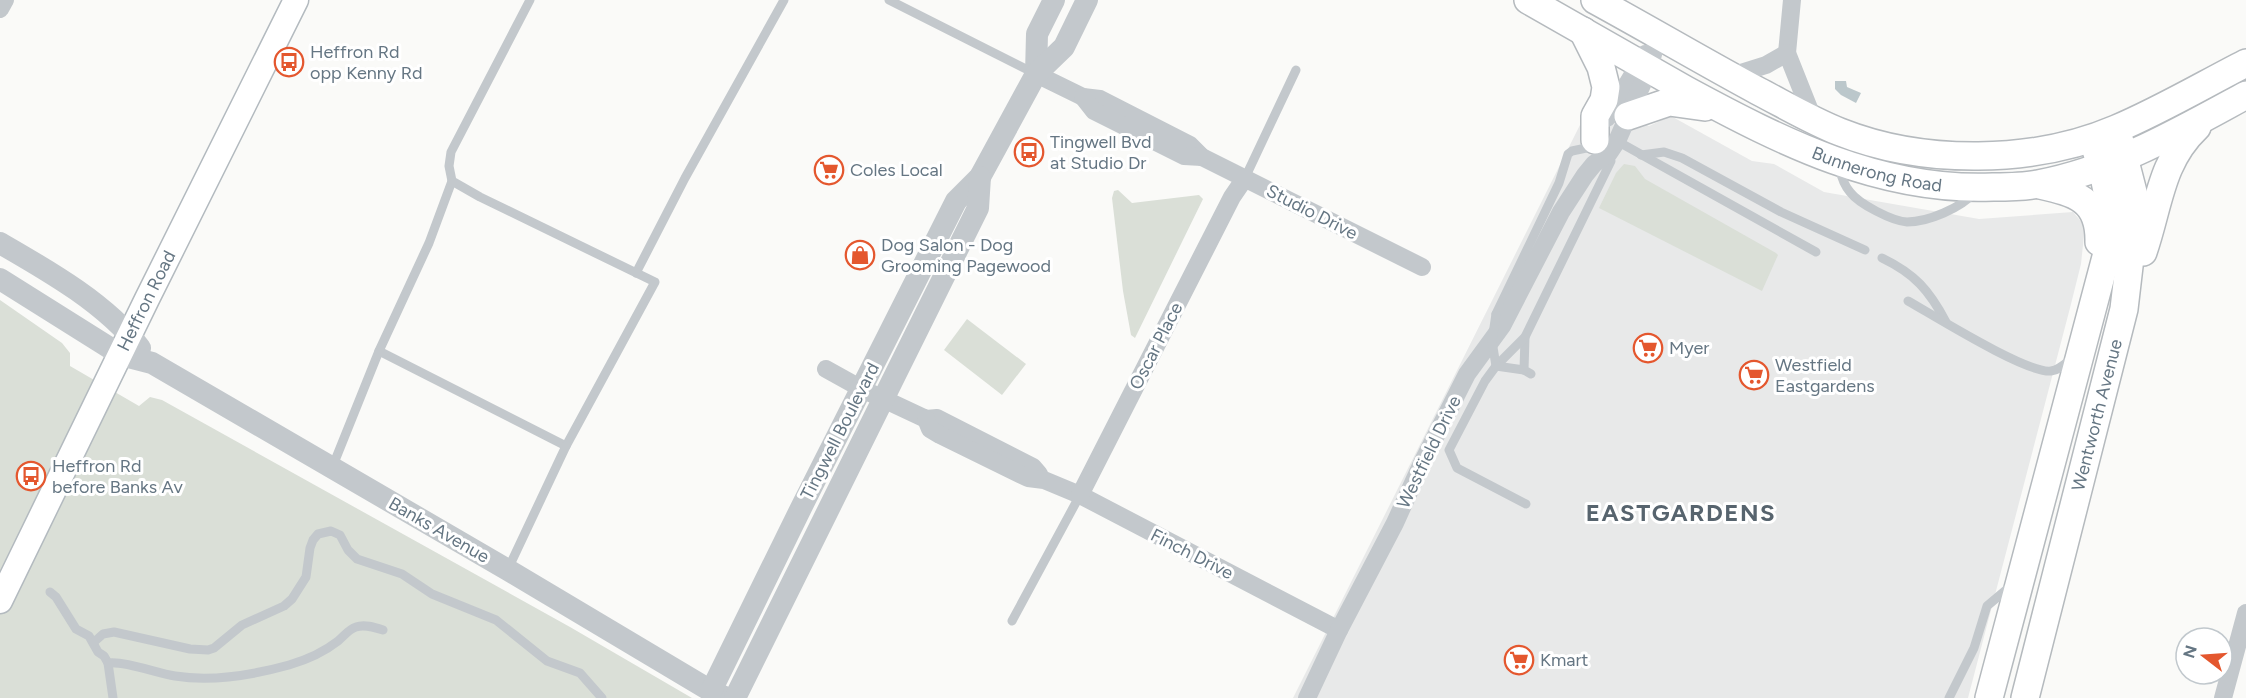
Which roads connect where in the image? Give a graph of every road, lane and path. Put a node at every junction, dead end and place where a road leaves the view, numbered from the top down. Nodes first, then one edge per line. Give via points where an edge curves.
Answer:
1 (5, 0) edge
2 (296, 0) edge
3 (530, 0) edge
4 (784, 0) edge
5 (889, 0) edge
6 (1054, 0) edge
7 (1088, 0) edge
8 (1528, 0) edge
9 (1792, 0) edge
10 (1597, 1) edge
11 (0, 9) edge
12 (1583, 31) junction
13 (1658, 36) junction
14 (1787, 53) junction
15 (2246, 63) edge
16 (1643, 66) junction
17 (1296, 70) dead end
18 (1036, 74) junction
19 (1731, 76) junction
20 (2246, 95) edge
21 (1718, 107) junction
22 (1628, 116) junction
23 (2209, 116) junction
24 (1814, 121) junction
25 (2103, 133) junction
26 (1603, 146) junction
27 (1641, 155) junction
28 (2114, 162) junction
29 (1838, 163) junction
30 (980, 177) junction
31 (1245, 178) junction
32 (452, 181) junction
33 (2038, 184) junction
34 (1978, 188) junction
35 (0, 243) edge
36 (1865, 250) dead end
37 (1816, 252) dead end
38 (1881, 258) dead end
39 (1422, 267) dead end
40 (636, 273) junction
41 (0, 279) edge
42 (1908, 301) dead end
43 (2094, 306) junction
44 (2124, 309) junction
45 (1946, 322) junction
46 (1525, 337) junction
47 (125, 345) junction
48 (2083, 349) junction
49 (379, 351) junction
50 (1496, 366) junction
51 (826, 369) dead end
52 (862, 389) junction
53 (884, 399) junction
54 (566, 446) junction
55 (332, 468) junction
56 (1080, 495) junction
57 (1526, 504) dead end
58 (507, 570) junction
59 (2021, 576) junction
60 (50, 592) dead end
61 (0, 601) edge
62 (2246, 613) edge
63 (1012, 621) dead end
64 (383, 630) dead end
65 (1339, 630) junction
66 (94, 642) junction
67 (108, 663) junction
68 (719, 695) edge
69 (113, 698) edge
70 (602, 698) edge
71 (735, 698) edge
72 (1307, 698) edge
73 (1949, 698) edge
74 (1989, 698) edge
75 (2025, 698) edge
76 (2223, 698) edge

1 - 11 street
2 - 47 main road, Heffron Road
3 - 32 lane via 451,152
4 - 40 lane
5 - 18 lane
6 - 18 street, Tingwell Boulevard via 1037,34
7 - 18 street, Tingwell Boulevard via 1064,46
8 - 12 main road, Bunnerong Road
9 - 14 street
10 - 13 main road, Bunnerong Road
12 - 16 main road, Bunnerong Road
12 - 26 main road via 1606,87 1595,116
13 - 16 street, Westfield Drive
13 - 19 main road, Bunnerong Road
14 - 19 street via 1766,65
14 - 24 street
15 - 25 main road, Bunnerong Road
16 - 21 main road, Bunnerong Road
16 - 22 street, Westfield Drive
16 - 26 street, Westfield Drive
17 - 31 lane, Oscar Place
18 - 30 street, Tingwell Boulevard
18 - 31 street, Studio Drive via 1083,97 1094,111 1184,156 1202,157
19 - 24 main road, Bunnerong Road
20 - 23 main road, Bunnerong Road
21 - 22 main road via 1669,102
21 - 29 main road, Bunnerong Road via 1781,140
22 - 26 street, Westfield Drive
23 - 28 main road, Bunnerong Road
23 - 44 main road via 2185,139 2169,166
24 - 25 main road, Bunnerong Road via 1878,144 1954,155 2022,153
25 - 28 main road, Wentworth Avenue
26 - 27 lane
26 - 46 lane via 1611,161
26 - 50 lane, bridge via 1568,154 1559,183 1496,314 1492,341
26 - 65 street, Westfield Drive via 1571,180 1561,212 1502,326 1467,375
27 - 36 lane via 1674,154 1781,212
27 - 37 lane
28 - 33 main road, Bunnerong Road
28 - 43 main road, Wentworth Avenue via 2109,194 2111,223
28 - 44 main road, Wentworth Avenue via 2134,196
29 - 34 main road, Bunnerong Road via 1894,179
29 - 34 lane via 1844,184 1856,199 1898,220 1914,221 1950,210
30 - 52 street, Tingwell Boulevard via 956,201
30 - 53 street, Tingwell Boulevard via 978,208
31 - 39 street, Studio Drive
31 - 56 street, Oscar Place
32 - 40 lane
32 - 49 lane via 429,243
33 - 34 main road, Bunnerong Road
33 - 43 main road via 2075,194 2095,213 2099,238
35 - 47 street, Banks Avenue via 73,288
38 - 45 lane via 1917,279
40 - 54 lane via 656,282
41 - 47 street, Banks Avenue
42 - 45 lane
43 - 48 main road, Wentworth Avenue
44 - 75 main road, Wentworth Avenue
45 - 48 lane via 1984,345 2045,371 2059,369
46 - 50 lane
46 - 50 lane, bridge via 1528,372
47 - 55 street, Banks Avenue
47 - 61 main road, Heffron Road
48 - 59 main road, Wentworth Avenue
49 - 54 lane
49 - 55 lane
50 - 57 lane via 1449,450 1457,468
51 - 52 street, Finch Drive
52 - 53 street, Finch Drive
52 - 68 street, Tingwell Boulevard via 803,504
53 - 56 street, Finch Drive via 926,419 930,429 940,435 1028,478 1044,480
53 - 71 street, Tingwell Boulevard
54 - 58 lane
55 - 58 street, Banks Avenue
56 - 63 lane, Oscar Place
56 - 65 street, Finch Drive
58 - 68 street, Banks Avenue
59 - 73 lane via 1987,606 1974,648
59 - 74 main road, Wentworth Avenue
60 - 66 lane via 76,629
62 - 76 street
64 - 67 lane via 353,627 302,662 222,677 190,679
65 - 72 street, Westfield Drive
66 - 67 lane
66 - 70 lane via 103,634 114,632 190,649 214,648 242,625 292,599 306,577 314,540 318,534 331,531 340,535 357,559 402,574 432,594 496,620 548,661 580,673
67 - 69 lane

